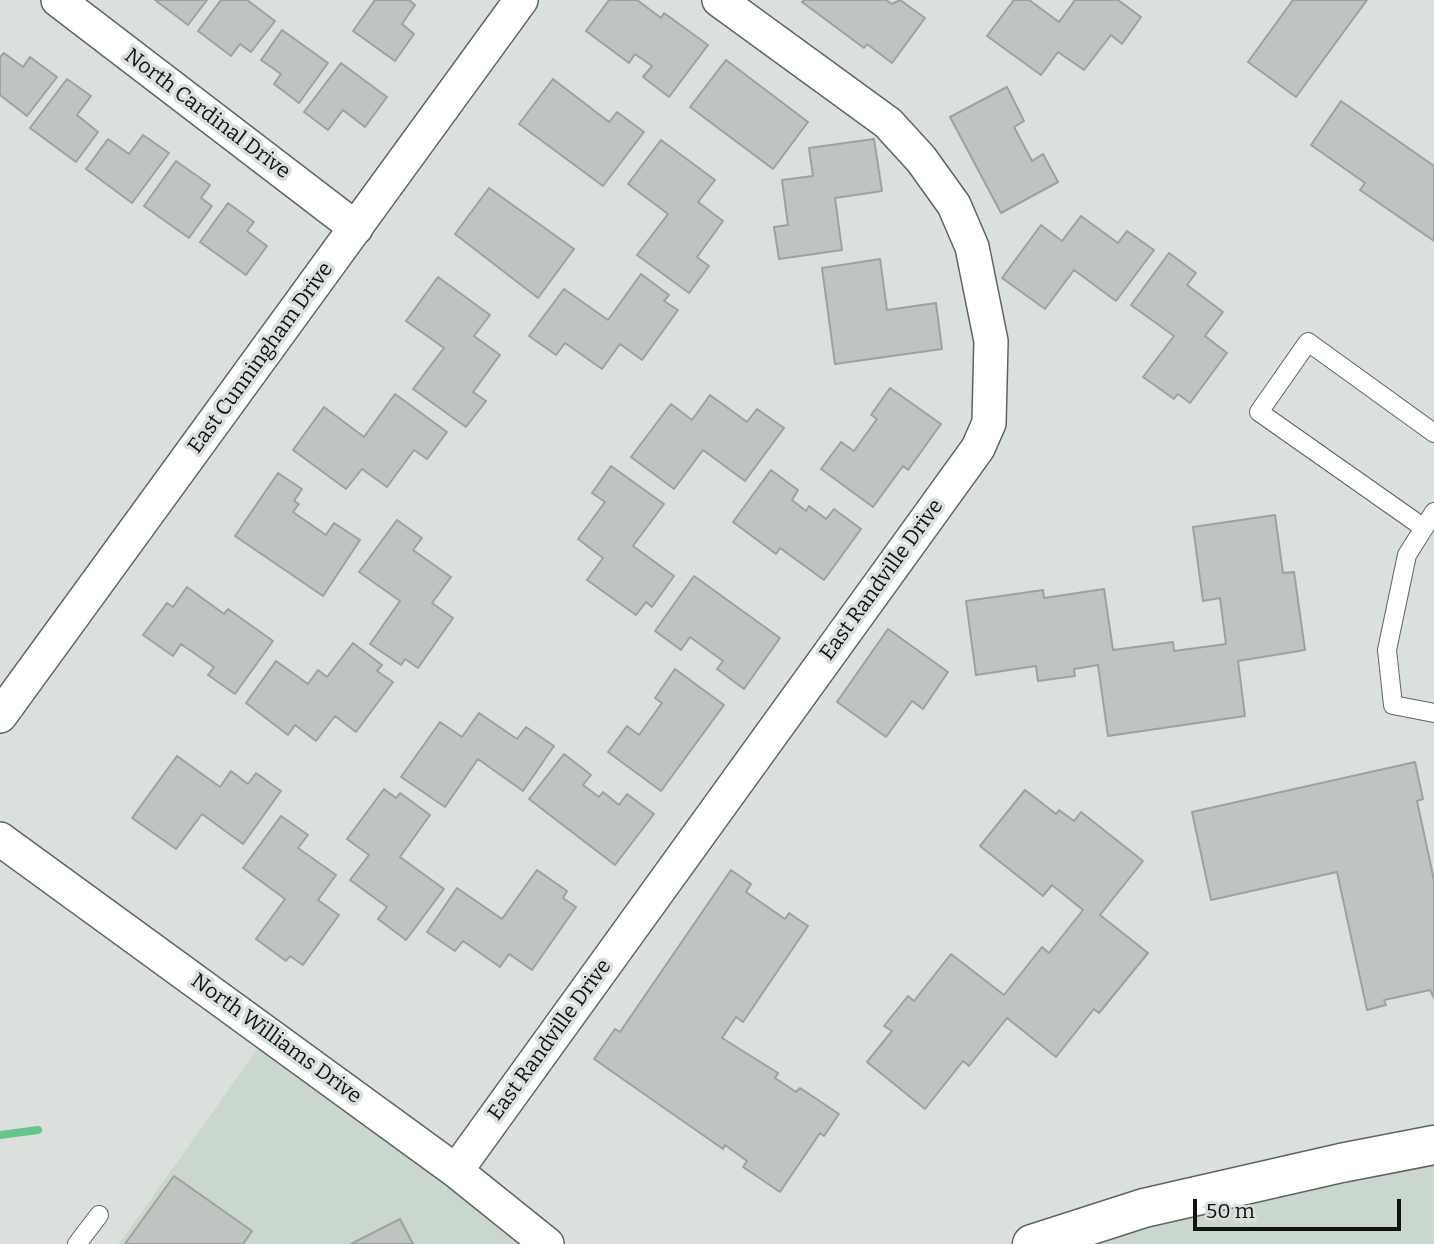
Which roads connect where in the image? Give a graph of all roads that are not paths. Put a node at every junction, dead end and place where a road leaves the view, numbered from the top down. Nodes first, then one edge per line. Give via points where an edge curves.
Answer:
1 (521, 0) edge
2 (719, 0) edge
3 (70, 3) edge
4 (356, 228) junction
5 (1434, 433) edge
6 (1434, 512) edge
7 (1424, 528) junction
8 (1434, 713) edge
9 (0, 716) edge
10 (0, 839) edge
11 (1434, 1146) edge
12 (456, 1171) junction
13 (99, 1215) dead end
14 (77, 1244) edge
15 (547, 1244) edge
16 (1032, 1244) edge

1 - 4 street, East Cunningham Drive
2 - 12 street, East Randville Drive via 888,123 922,159 954,205 972,247 991,341 989,423 978,448
3 - 4 street, North Cardinal Drive
4 - 9 street, East Cunningham Drive
5 - 7 lane via 1308,342 1259,412
6 - 7 lane
7 - 8 lane via 1407,555 1387,650 1393,705
10 - 12 street, North Williams Drive
11 - 16 main road via 1144,1208
12 - 15 street, North Williams Drive
13 - 14 lane

